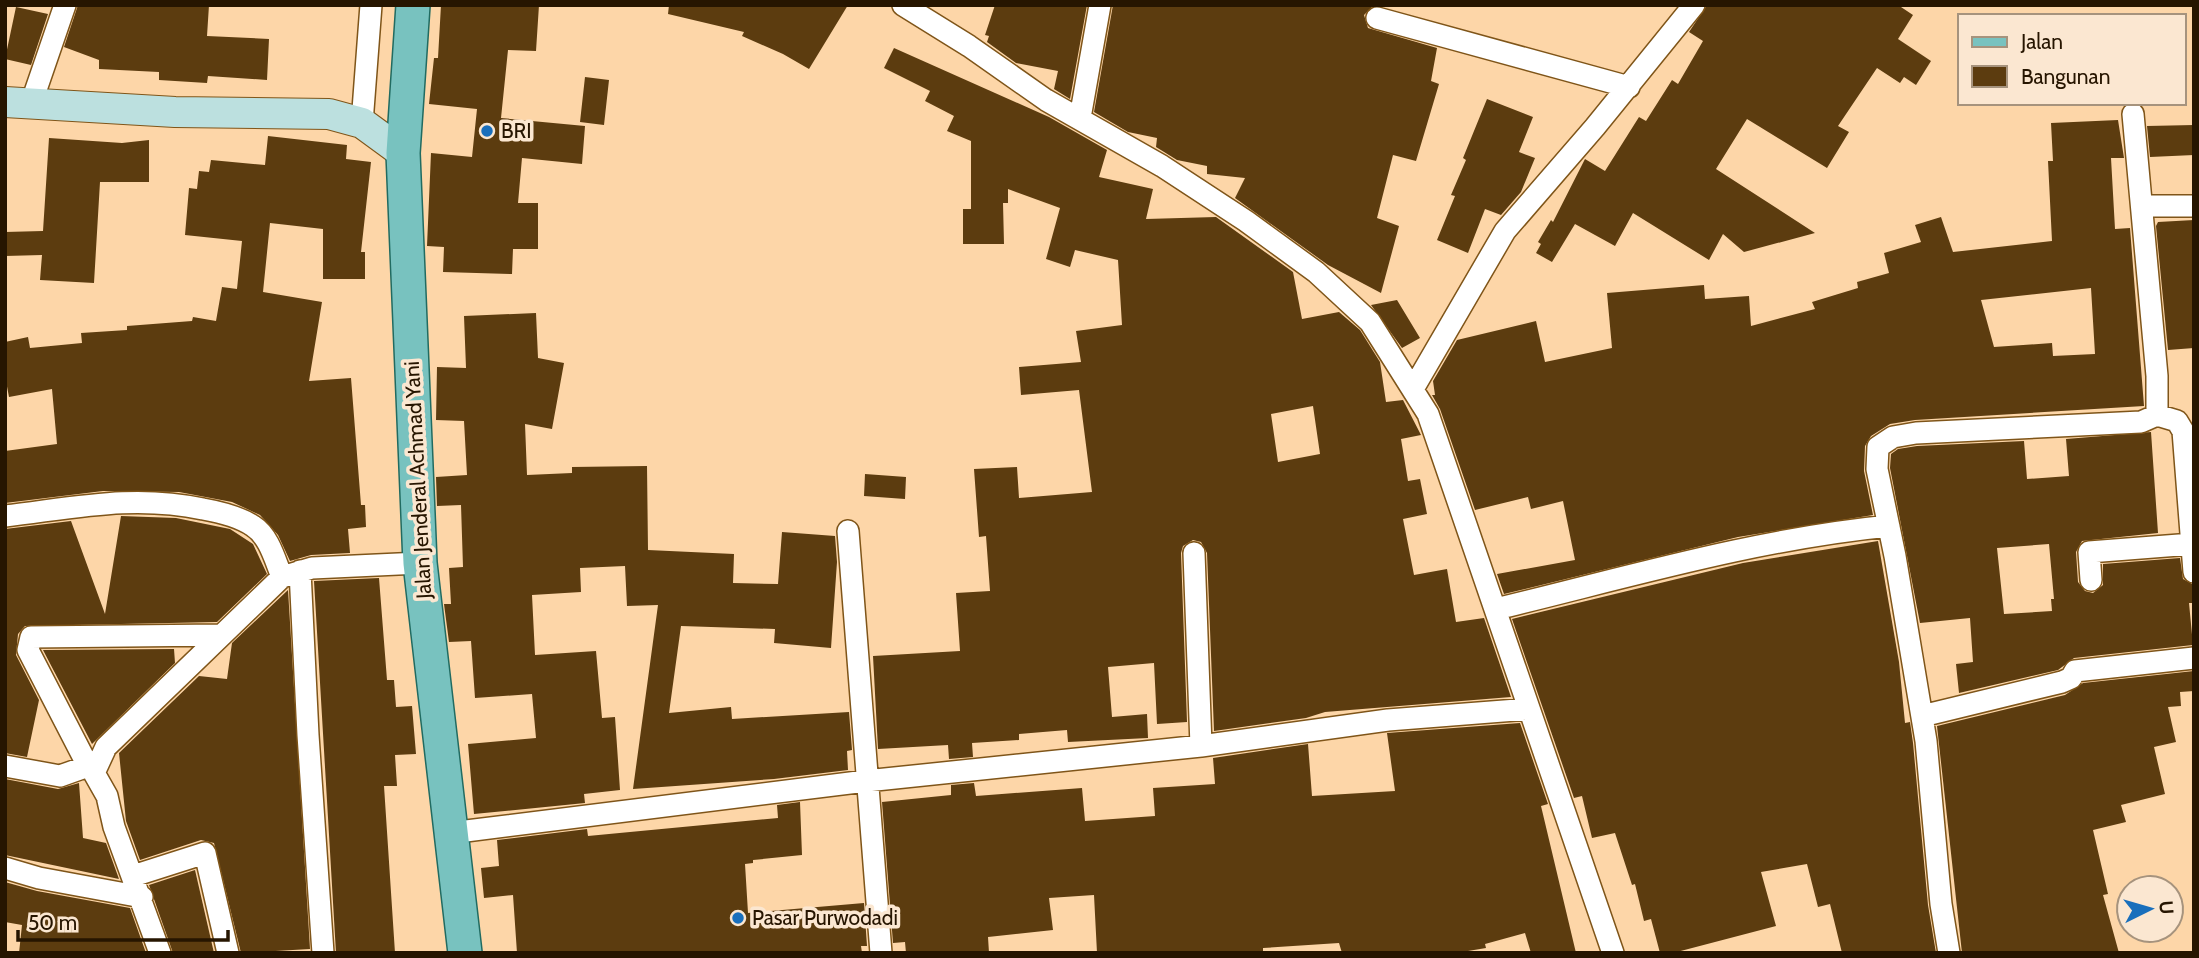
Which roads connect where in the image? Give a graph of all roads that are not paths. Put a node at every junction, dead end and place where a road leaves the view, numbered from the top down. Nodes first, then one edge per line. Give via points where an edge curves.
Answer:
1 (65, 5) edge
2 (371, 5) edge
3 (413, 5) edge
4 (903, 5) edge
5 (1100, 5) edge
6 (1694, 5) edge
7 (1377, 19) dead end
8 (1629, 87) junction
9 (18, 103) edge
10 (2133, 114) dead end
11 (1080, 118) junction
12 (362, 123) junction
13 (403, 153) junction
14 (2143, 206) junction
15 (2194, 206) edge
16 (1413, 388) junction
17 (2157, 415) junction
18 (2189, 435) edge
19 (5, 516) edge
20 (1889, 526) junction
21 (848, 531) dead end
22 (2192, 544) junction
23 (1194, 553) dead end
24 (420, 563) junction
25 (2194, 572) edge
26 (291, 574) junction
27 (2091, 580) dead end
28 (1496, 609) junction
29 (220, 635) junction
30 (2194, 658) edge
31 (1529, 709) junction
32 (1922, 716) junction
33 (1201, 746) junction
34 (5, 766) edge
35 (91, 770) junction
36 (866, 781) junction
37 (450, 833) junction
38 (5, 868) edge
39 (133, 876) junction
40 (142, 897) junction
41 (160, 953) edge
42 (228, 953) edge
43 (323, 953) edge
44 (465, 953) edge
45 (881, 953) edge
46 (1613, 953) edge
47 (1949, 953) edge

1 - 9 street
2 - 12 street
3 - 13 main road, Jalan Jenderal Achmad Yani
4 - 11 street
5 - 11 street
6 - 8 street
7 - 8 street
8 - 16 street via 1505,231
9 - 12 main road via 329,114
10 - 14 street
11 - 16 street via 1183,180 1316,272 1370,322
12 - 13 main road
13 - 24 main road, Jalan Jenderal Achmad Yani
14 - 15 street
14 - 17 street
16 - 28 street via 1428,414
17 - 18 street via 2177,421
17 - 20 street via 2141,422 1893,437 1878,447 1877,469
18 - 22 street
19 - 26 street via 134,500 228,514 254,526
20 - 28 street via 1696,561
20 - 32 street
21 - 36 street
22 - 25 street
22 - 27 street via 2089,552
23 - 33 street
24 - 26 street
24 - 37 main road, Jalan Jenderal Achmad Yani
26 - 29 street
26 - 43 street
28 - 31 street
29 - 35 street via 106,747
29 - 35 street via 31,637 28,650
30 - 32 street via 2075,671 2062,682
31 - 33 street via 1388,720
31 - 46 street
32 - 47 street
33 - 36 street
34 - 35 street via 60,776
35 - 39 street via 107,796
36 - 37 street
36 - 45 street
37 - 44 main road, Jalan Jenderal Achmad Yani
38 - 40 street
39 - 40 street
39 - 42 street via 205,853
40 - 41 street

